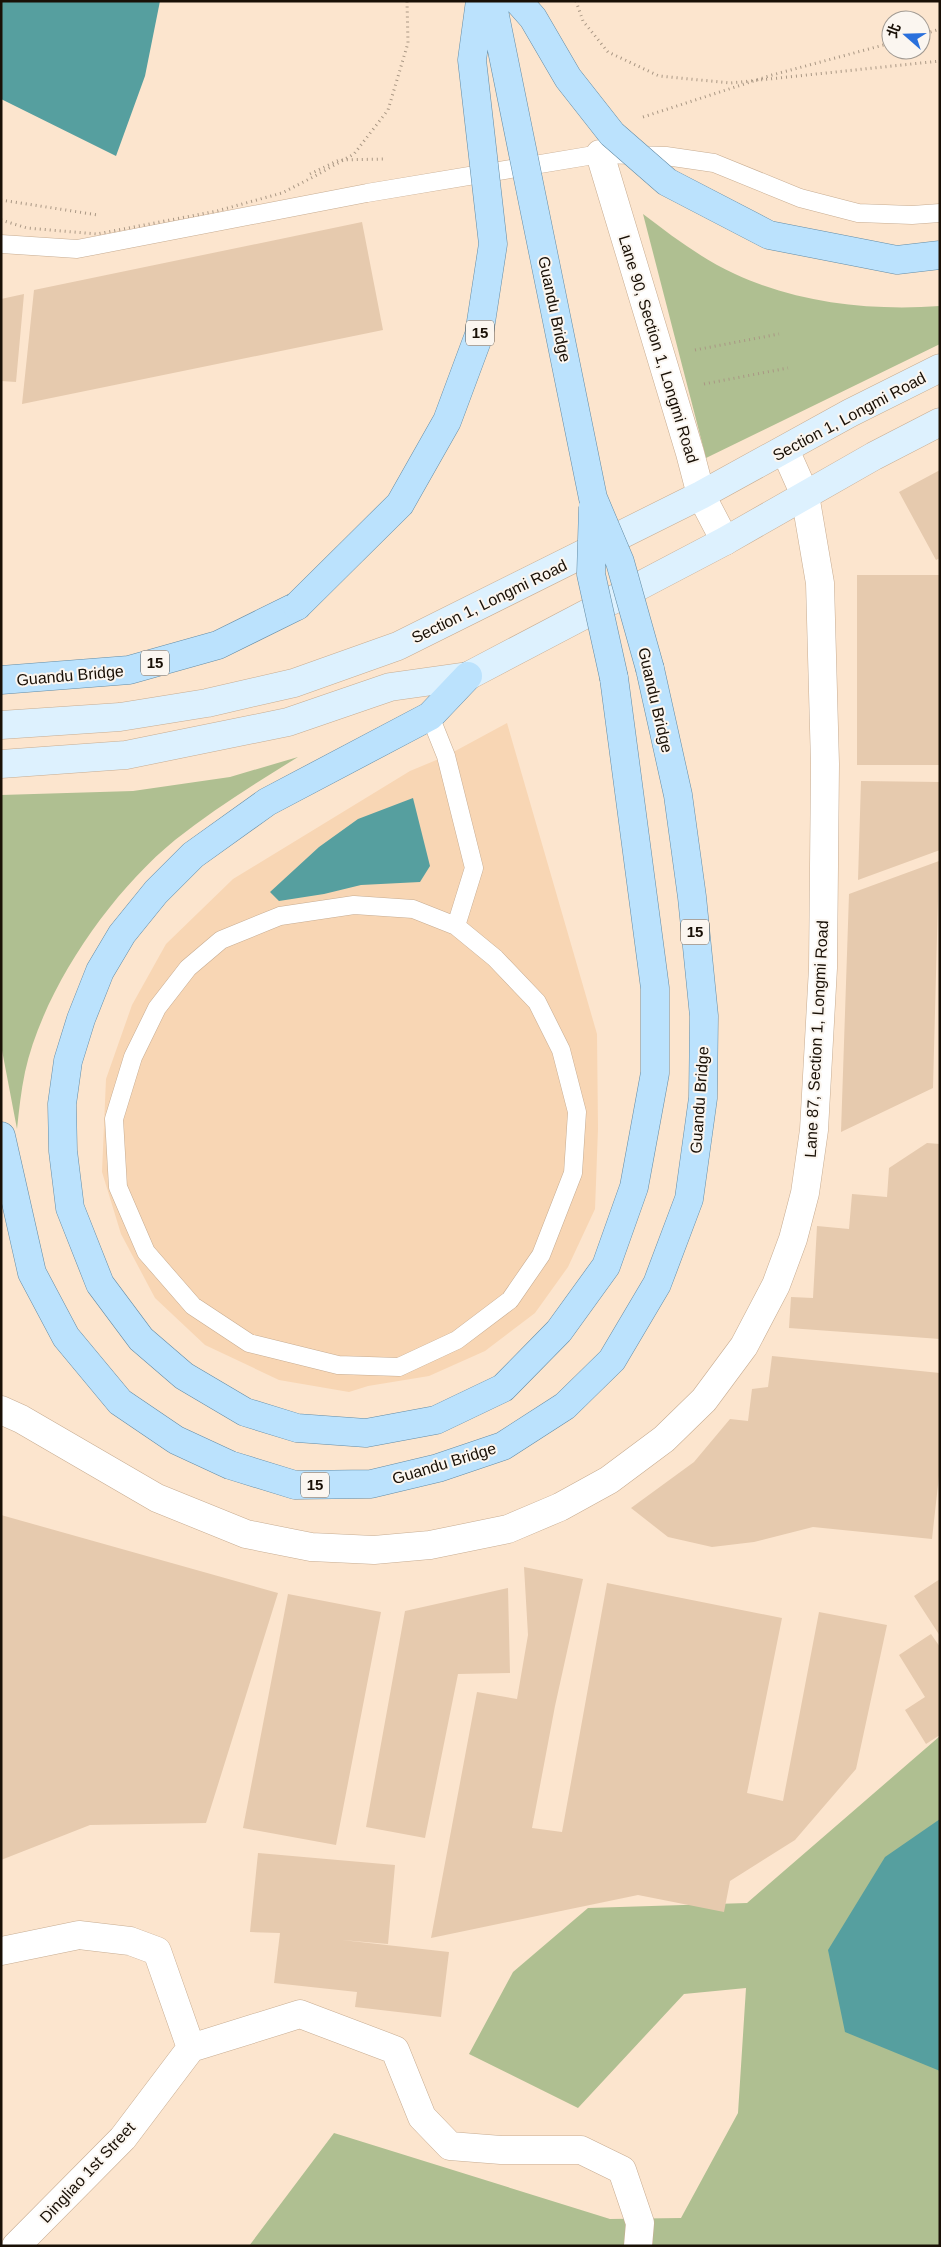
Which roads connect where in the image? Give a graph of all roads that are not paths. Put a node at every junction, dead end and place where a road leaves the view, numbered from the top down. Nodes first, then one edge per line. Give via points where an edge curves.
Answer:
1 (480, 1) edge
2 (492, 1) edge
3 (518, 1) edge
4 (600, 154) junction
5 (940, 212) edge
6 (1, 244) edge
7 (940, 255) edge
8 (940, 368) edge
9 (940, 422) edge
10 (785, 450) junction
11 (701, 495) junction
12 (805, 495) junction
13 (593, 498) junction
14 (725, 541) junction
15 (468, 676) junction
16 (1, 680) edge
17 (430, 716) junction
18 (1, 725) edge
19 (1, 764) edge
20 (456, 926) junction
21 (1, 1136) edge
22 (1, 1410) edge
23 (1, 1951) edge
24 (191, 2048) junction
25 (16, 2246) edge
26 (638, 2246) edge

1 - 16 main road, Guandu Bridge / 15, bridge via 472,60 493,244 480,335 447,421 400,504 297,606 218,645 129,670
2 - 13 main road, Guandu Bridge / 15, bridge
3 - 7 main road, bridge via 533,18 568,78 612,134 667,182 769,235 897,260
4 - 5 lane via 666,156 714,163 800,198 858,213 912,215
4 - 6 lane via 367,193 77,249
4 - 11 street, Lane 90, Section 1, Longmi Road
8 - 10 main road, Section 1, Longmi Road
9 - 12 main road
10 - 11 main road, Section 1, Longmi Road
10 - 12 street, Lane 87, Section 1, Longmi Road
11 - 14 street, Lane 90, Section 1, Longmi Road
11 - 18 main road, Section 1, Longmi Road via 398,646 294,683 208,703 120,718
12 - 14 main road
12 - 22 street, Lane 87, Section 1, Longmi Road via 820,583 825,764 823,968 814,1130 805,1193 776,1286 744,1346 704,1400 664,1439 609,1480 560,1506 508,1529 430,1545 374,1550 311,1547 246,1534 157,1498
13 - 17 main road, bridge via 591,574 614,678 655,988 656,1073 634,1187 606,1266 559,1331 503,1388 436,1420 366,1433 297,1428 245,1412 184,1376 141,1339 100,1284 70,1208 62,1151 62,1104 68,1061 100,971 122,934 156,892 193,855 267,802
13 - 21 main road, Guandu Bridge / 15, bridge via 620,562 650,669 678,796 704,1016 703,1098 689,1199 657,1284 612,1360 565,1406 503,1446 438,1468 371,1484 295,1485 230,1465 176,1440 120,1402 66,1337 32,1273
14 - 15 main road
15 - 17 main road
15 - 19 main road via 390,687 288,722 126,755
17 - 20 lane via 446,756 474,868
20 - 20 lane via 413,909 354,905 280,916 221,940 188,968 157,1008 133,1056 114,1119 118,1188 146,1252 193,1306 250,1343 338,1365 398,1367 457,1340 510,1300 541,1255 573,1173 577,1112 561,1050 537,1002 495,958
23 - 24 street via 79,1935 130,1941 158,1952
24 - 25 street, Dingliao 1st Street via 122,2138
24 - 26 street via 300,2014 395,2050 422,2118 450,2146 581,2150 622,2170 640,2223

